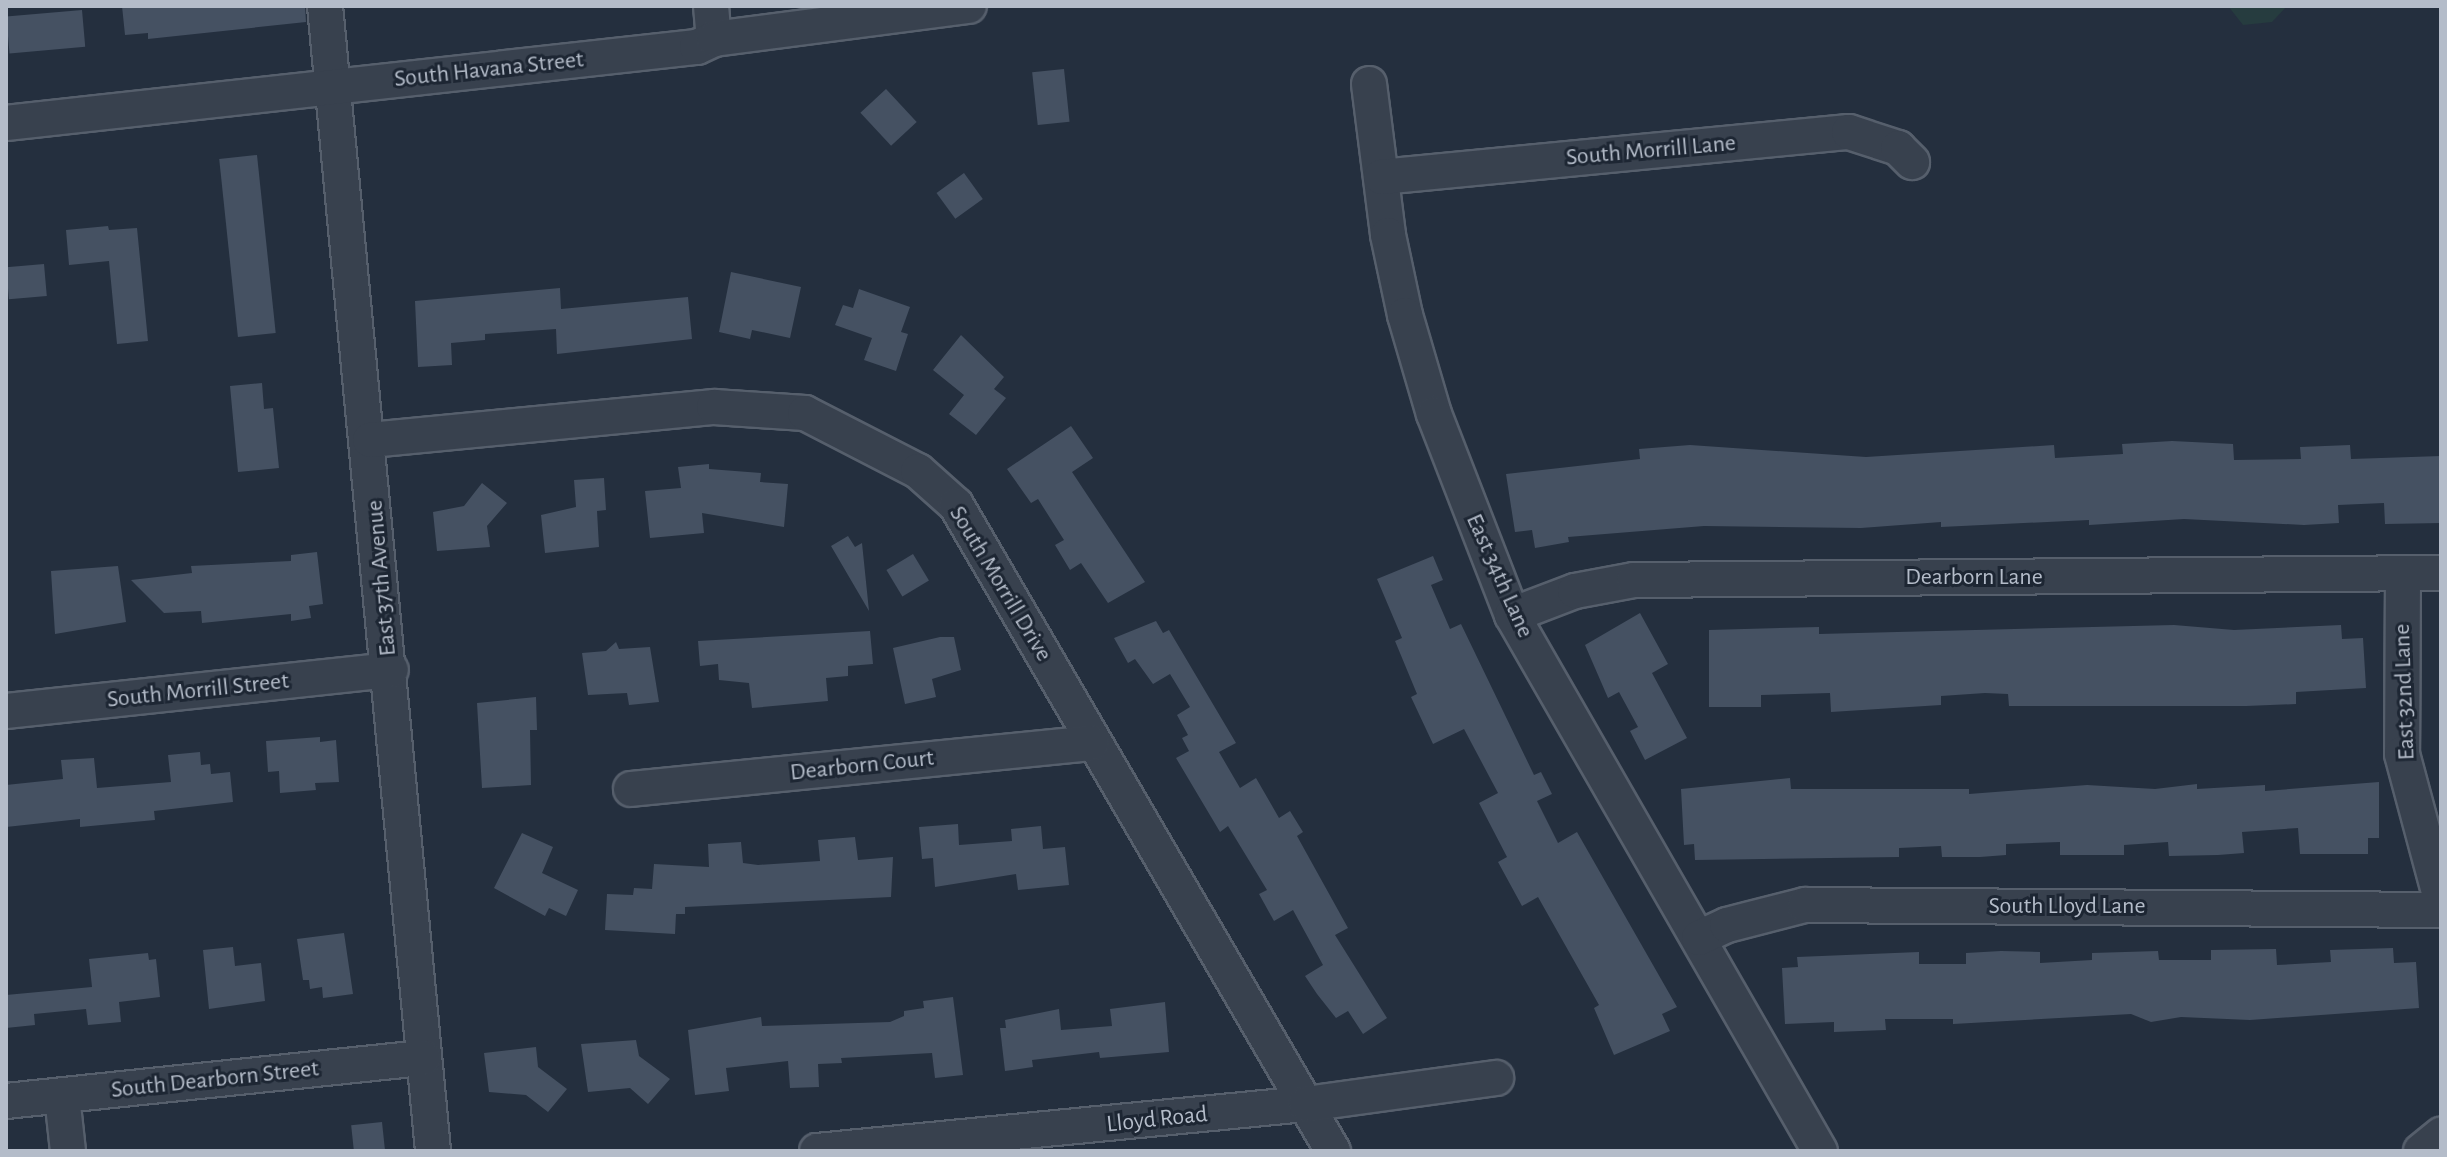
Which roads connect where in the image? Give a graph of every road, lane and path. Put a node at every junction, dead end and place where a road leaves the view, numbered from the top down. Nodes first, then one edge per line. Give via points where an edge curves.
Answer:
1 (325, 6) edge
2 (969, 6) edge
3 (712, 22) edge
4 (1369, 84) dead end
5 (333, 87) junction
6 (6, 123) edge
7 (1912, 162) dead end
8 (1381, 177) junction
9 (370, 440) junction
10 (2441, 573) edge
11 (2403, 575) junction
12 (1512, 615) junction
13 (391, 670) junction
14 (6, 711) edge
15 (1092, 743) junction
16 (631, 789) dead end
17 (2441, 900) edge
18 (2441, 910) edge
19 (1699, 938) junction
20 (424, 1058) junction
21 (1496, 1078) dead end
22 (62, 1096) junction
23 (6, 1101) edge
24 (1306, 1104) junction
25 (2441, 1135) edge
26 (1040, 1142) edge
27 (68, 1151) edge
28 (433, 1151) edge
29 (817, 1151) edge
30 (1333, 1151) edge
31 (1820, 1151) edge
32 (2421, 1151) edge

1 - 5 street, East 37th Avenue
2 - 3 street, South Havana Street
3 - 5 street, South Havana Street via 697,47
4 - 8 street, East 34th Lane
5 - 6 street, South Havana Street
5 - 9 street, East 37th Avenue
7 - 8 street, South Morrill Lane via 1898,148 1849,132
8 - 12 street, East 34th Lane via 1417,358 1476,532
9 - 13 street, East 37th Avenue
9 - 15 street, South Morrill Drive via 714,407 805,413 897,458 956,505
10 - 11 street, Dearborn Lane
11 - 12 street, Dearborn Lane via 1634,580 1575,591
11 - 17 street, East 32nd Lane via 2402,754
12 - 19 street, East 34th Lane
13 - 14 street, South Morrill Street
13 - 20 street, East 37th Avenue
15 - 16 street, Dearborn Court
15 - 24 street, South Morrill Drive
18 - 19 street, South Lloyd Lane via 1805,905 1727,925
19 - 31 street, East 34th Lane
20 - 22 street, South Dearborn Street
20 - 28 street, East 37th Avenue
21 - 24 street, Lloyd Road
22 - 23 street, South Dearborn Street
22 - 27 street
24 - 26 street, Lloyd Road
24 - 30 street, South Morrill Drive
25 - 32 street
26 - 29 street, Lloyd Road

